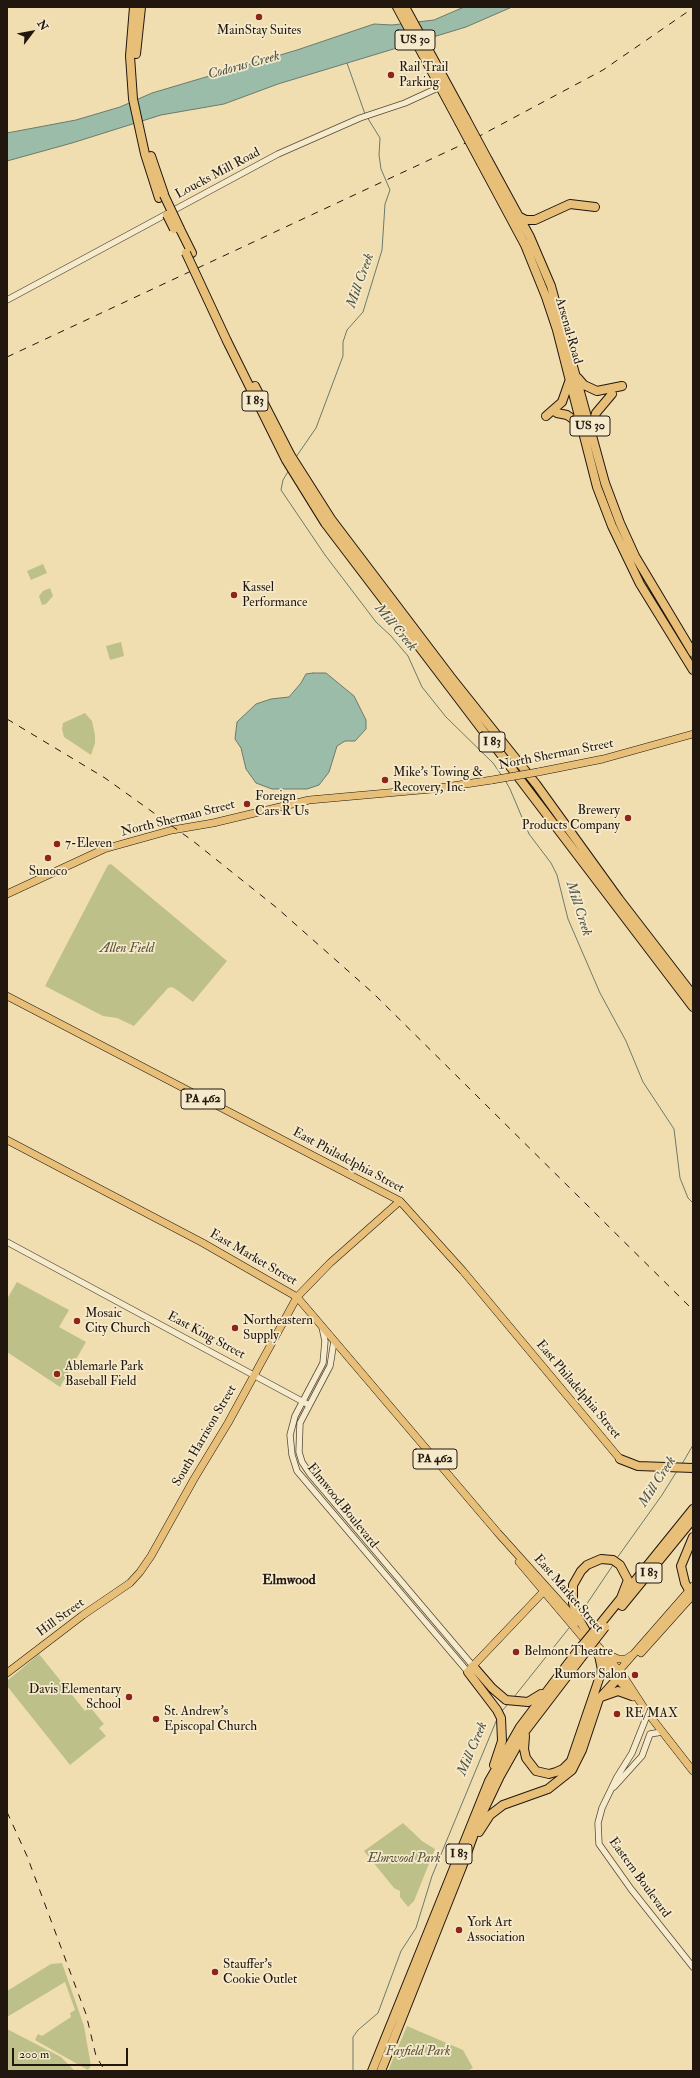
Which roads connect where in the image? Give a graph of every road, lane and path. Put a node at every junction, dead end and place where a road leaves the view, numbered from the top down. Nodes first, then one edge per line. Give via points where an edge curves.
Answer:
1 (134, 7) edge
2 (141, 7) edge
3 (397, 7) edge
4 (405, 7) edge
5 (133, 56) junction
6 (436, 72) junction
7 (444, 86) junction
8 (485, 162) junction
9 (595, 207) dead end
10 (520, 217) junction
11 (7, 300) edge
12 (577, 377) junction
13 (569, 381) junction
14 (622, 386) dead end
15 (612, 394) dead end
16 (557, 413) dead end
17 (546, 416) dead end
18 (580, 424) junction
19 (592, 430) junction
20 (296, 470) junction
21 (693, 653) edge
22 (693, 670) edge
23 (693, 734) edge
24 (7, 894) edge
25 (693, 995) edge
26 (7, 996) edge
27 (693, 1007) edge
28 (7, 1140) edge
29 (400, 1201) junction
30 (7, 1242) edge
31 (269, 1280) junction
32 (302, 1291) junction
33 (297, 1297) junction
34 (322, 1327) junction
35 (334, 1341) junction
36 (254, 1374) junction
37 (302, 1402) junction
38 (309, 1405) junction
39 (620, 1458) joint
40 (693, 1468) edge
41 (693, 1509) edge
42 (693, 1519) edge
43 (693, 1537) edge
44 (684, 1578) junction
45 (693, 1581) edge
46 (130, 1583) joint
47 (546, 1589) junction
48 (692, 1591) edge
49 (621, 1598) junction
50 (572, 1617) junction
51 (603, 1625) junction
52 (580, 1628) junction
53 (587, 1633) junction
54 (601, 1653) junction
55 (634, 1654) junction
56 (579, 1655) junction
57 (470, 1669) junction
58 (7, 1673) edge
59 (619, 1674) junction
60 (556, 1677) junction
61 (632, 1696) junction
62 (599, 1699) junction
63 (647, 1712) junction
64 (526, 1732) junction
65 (662, 1732) junction
66 (693, 1771) edge
67 (485, 1791) junction
68 (610, 1792) junction
69 (462, 1867) junction
70 (693, 1967) edge
71 (372, 2071) edge
72 (381, 2071) edge

1 - 5 highway, I 83
2 - 5 highway, I 83
3 - 6 highway, Arsenal Road / US 30
4 - 6 highway, Arsenal Road / US 30
5 - 20 highway, I 83, bridge via 133,99 147,153 162,196 229,340
6 - 7 highway, Arsenal Road / US 30
7 - 8 highway, Arsenal Road / US 30, bridge
7 - 11 street, Loucks Mill Road via 405,103 360,118 278,154
8 - 10 highway, Arsenal Road / US 30
8 - 13 highway, Arsenal Road / US 30 via 525,245 550,310
9 - 10 highway via 570,204 535,220
10 - 12 highway, Arsenal Road / US 30 via 551,286
12 - 14 highway via 584,385 597,391
12 - 19 highway, Arsenal Road / US 30
13 - 17 highway via 562,402
13 - 18 highway, Arsenal Road / US 30
15 - 19 highway via 596,413
16 - 18 highway via 568,415
18 - 22 highway, Arsenal Road / US 30 via 597,487 612,526 640,584
19 - 21 highway, Arsenal Road / US 30 via 605,483 623,530 635,556
20 - 25 highway, I 83 via 450,676 536,784 619,899
20 - 27 highway, I 83 via 325,523
23 - 24 main road, North Sherman Street, bridge via 603,759 538,772 432,789 309,800 172,830 104,849
26 - 29 main road, East Philadelphia Street / PA 462
28 - 31 main road, East Market Street / PA 462 via 89,1181
29 - 32 main road, South Harrison Street
29 - 39 main road, East Philadelphia Street
30 - 36 street, East King Street
31 - 32 main road
31 - 33 main road, East Market Street / PA 462
32 - 33 main road, South Harrison Street
33 - 34 main road, East Market Street / PA 462
33 - 36 main road, South Harrison Street
34 - 35 main road, East Market Street / PA 462
34 - 37 street, Elmwood Boulevard via 325,1341 323,1363
35 - 38 street, Elmwood Boulevard via 330,1366
35 - 47 main road, East Market Street / PA 462 via 498,1533 514,1556
36 - 37 street, East King Street
36 - 46 main road, South Harrison Street via 151,1556
37 - 38 street, East King Street
37 - 57 street, Elmwood Boulevard via 290,1435 297,1471
38 - 57 street, Elmwood Boulevard via 300,1423 298,1437 300,1457 310,1474
39 - 40 highway via 638,1466
41 - 49 highway, I 83
42 - 51 highway, I 83
43 - 44 highway via 682,1561 681,1570
44 - 45 highway
44 - 48 highway
46 - 58 main road, Hill Street
47 - 50 main road, East Market Street / PA 462
47 - 57 main road
48 - 55 main road
48 - 59 main road
49 - 50 highway via 628,1580 620,1564 613,1560 598,1560 587,1565 573,1585
49 - 51 highway, I 83
50 - 52 highway
50 - 53 main road, East Market Street / PA 462
51 - 56 highway, I 83, bridge
52 - 53 highway
52 - 54 main road, East Market Street / PA 462
53 - 54 main road, East Market Street / PA 462
54 - 55 main road via 618,1659
54 - 59 main road, East Market Street / PA 462
54 - 64 highway via 602,1670 571,1761 556,1772 549,1774 536,1771 526,1758
55 - 59 main road
56 - 60 highway, I 83
56 - 64 highway, I 83
57 - 60 highway via 506,1700 522,1702 537,1698
57 - 67 highway via 497,1710 502,1728 502,1741
59 - 61 main road, East Market Street / PA 462
59 - 62 highway
59 - 63 main road, East Market Street / PA 462
60 - 67 highway, I 83 via 520,1726
61 - 62 highway via 618,1691
61 - 63 main road, East Market Street / PA 462
62 - 69 highway via 582,1750 572,1770 548,1789 513,1800 490,1815
63 - 65 main road, East Market Street / PA 462
63 - 68 street, Eastern Boulevard via 632,1753
64 - 69 highway, I 83 via 478,1820
65 - 66 main road, East Market Street / PA 462
65 - 68 street, Eastern Boulevard via 650,1734 642,1756
67 - 71 highway, I 83
68 - 70 street, Eastern Boulevard via 598,1823 599,1844
69 - 72 highway, I 83

